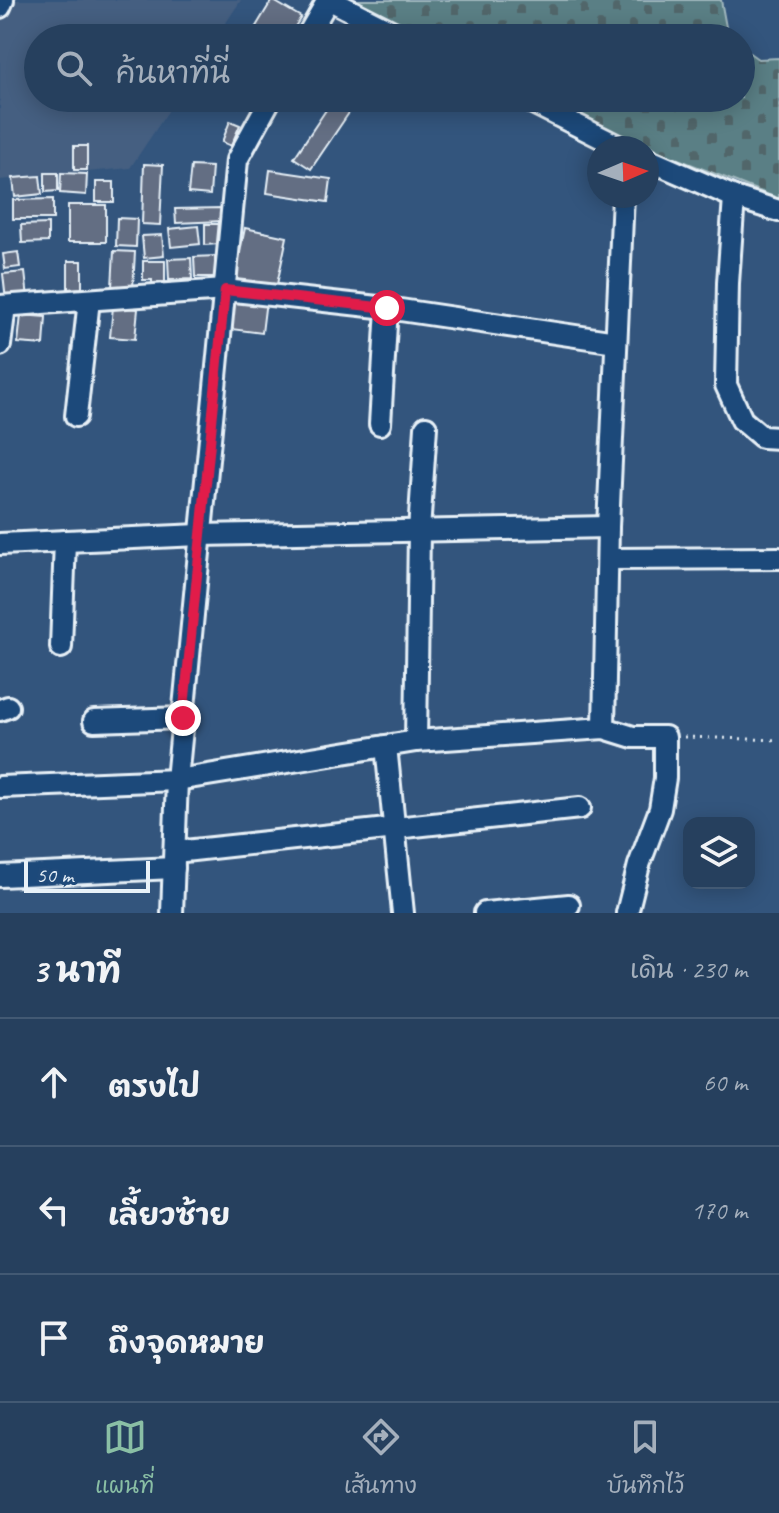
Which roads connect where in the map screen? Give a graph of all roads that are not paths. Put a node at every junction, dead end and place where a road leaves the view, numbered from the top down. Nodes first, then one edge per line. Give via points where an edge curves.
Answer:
1 (3, 0) edge
2 (329, 0) edge
3 (0, 7) edge
4 (314, 24) edge
5 (377, 24) edge
6 (263, 112) edge
7 (551, 112) edge
8 (598, 136) edge
9 (659, 164) edge
10 (734, 197) junction
11 (622, 208) edge
12 (779, 211) edge
13 (225, 290) junction
14 (89, 300) junction
15 (3, 306) edge
16 (387, 308) junction
17 (616, 342) junction
18 (0, 345) edge
19 (76, 416) dead end
20 (380, 424) dead end
21 (426, 427) dead end
22 (779, 438) edge
23 (608, 527) junction
24 (419, 531) junction
25 (200, 535) junction
26 (65, 541) junction
27 (0, 544) edge
28 (779, 558) edge
29 (608, 559) junction
30 (61, 647) dead end
31 (183, 718) junction
32 (94, 721) dead end
33 (604, 728) junction
34 (416, 741) junction
35 (386, 746) junction
36 (177, 780) junction
37 (0, 787) edge
38 (580, 808) dead end
39 (396, 826) junction
40 (174, 860) junction
41 (0, 876) edge
42 (569, 905) dead end
43 (172, 913) edge
44 (403, 913) edge
45 (485, 913) edge
46 (627, 913) edge

1 - 3 street
2 - 4 street
2 - 5 street
6 - 13 street via 237,160
7 - 8 street
9 - 10 street
10 - 12 street
10 - 22 street via 726,385 742,420 762,437
11 - 17 street
13 - 14 street
13 - 16 street
13 - 25 street
14 - 15 street
14 - 19 street
15 - 18 street
16 - 17 street
16 - 20 street
17 - 23 street
21 - 24 street
23 - 24 street
23 - 29 street
24 - 25 street
24 - 34 street
25 - 26 street
25 - 31 street
26 - 27 street
26 - 30 street
28 - 29 street
29 - 33 street
31 - 32 street
31 - 36 street
33 - 34 street
33 - 46 street via 633,737 665,737 660,809
34 - 35 street
35 - 36 street
35 - 39 street
36 - 37 street
36 - 40 street
38 - 39 street
39 - 40 street
39 - 44 street
40 - 41 street
40 - 43 street
42 - 45 street

